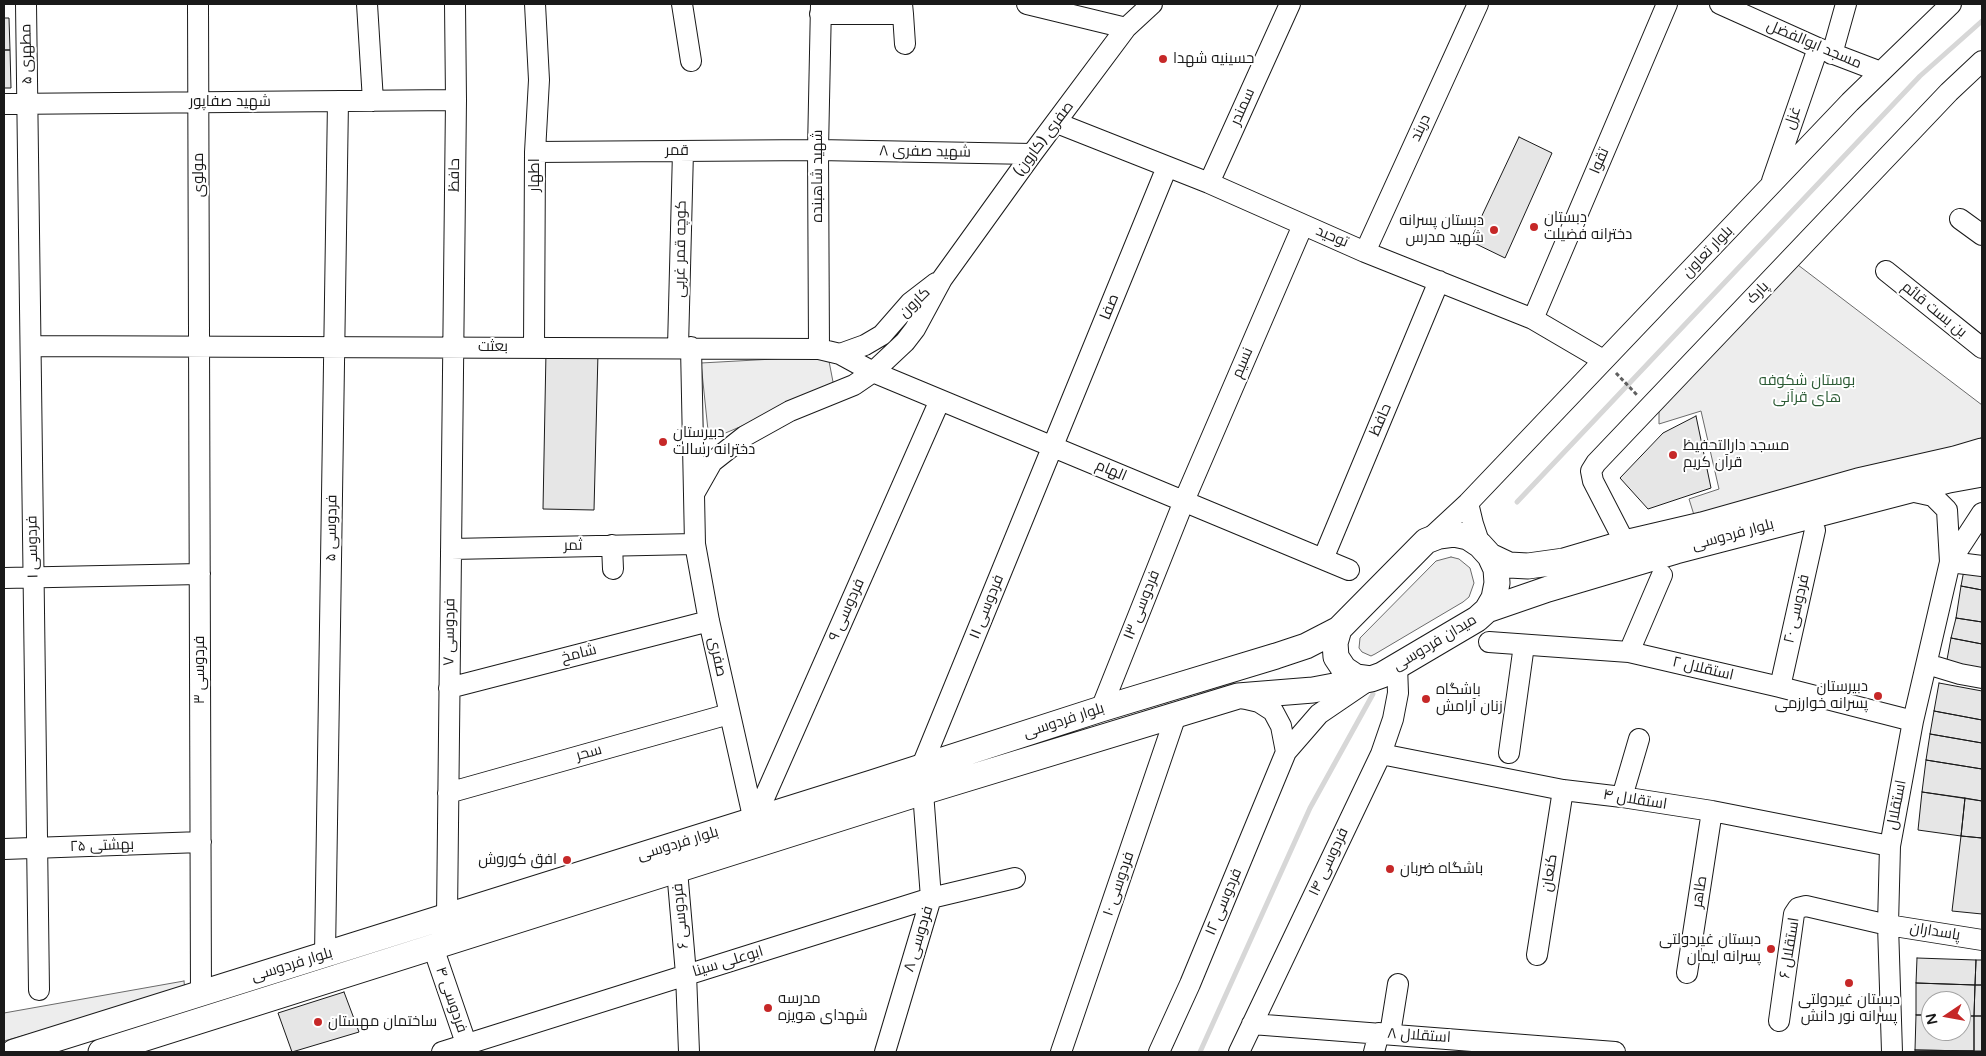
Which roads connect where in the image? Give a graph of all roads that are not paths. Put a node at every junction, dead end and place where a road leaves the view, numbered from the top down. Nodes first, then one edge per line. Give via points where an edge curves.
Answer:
1 (26, 4) edge
2 (198, 4) edge
3 (368, 4) edge
4 (455, 4) edge
5 (535, 4) edge
6 (682, 4) edge
7 (1027, 4) edge
8 (1152, 4) edge
9 (1290, 4) edge
10 (1478, 4) edge
11 (1668, 4) edge
12 (1720, 4) edge
13 (1846, 4) edge
14 (1951, 4) edge
15 (820, 9) edge
16 (903, 9) edge
17 (1126, 28) junction
18 (905, 44) dead end
19 (1825, 51) junction
20 (691, 61) dead end
21 (1982, 61) edge
22 (1880, 72) junction
23 (456, 100) junction
24 (338, 101) junction
25 (373, 101) junction
26 (198, 102) junction
27 (4, 104) edge
28 (27, 104) junction
29 (1057, 123) junction
30 (818, 150) junction
31 (683, 151) junction
32 (535, 152) junction
33 (1032, 154) junction
34 (1167, 167) junction
35 (1209, 183) junction
36 (1769, 188) junction
37 (1960, 219) dead end
38 (1303, 225) junction
39 (1982, 234) edge
40 (1365, 252) junction
41 (1886, 271) dead end
42 (942, 279) junction
43 (1439, 281) junction
44 (1533, 319) junction
45 (30, 346) junction
46 (199, 347) junction
47 (334, 347) junction
48 (453, 347) junction
49 (534, 347) junction
50 (685, 347) junction
51 (1982, 348) edge
52 (819, 349) junction
53 (840, 354) junction
54 (1609, 365) junction
55 (873, 372) junction
56 (940, 400) junction
57 (694, 440) junction
58 (1052, 446) junction
59 (1982, 451) edge
60 (721, 455) junction
61 (1982, 474) edge
62 (1910, 491) junction
63 (695, 492) junction
64 (1184, 501) junction
65 (1468, 503) junction
66 (1982, 513) edge
67 (1815, 530) dead end
68 (1426, 541) junction
69 (1625, 543) junction
70 (695, 544) junction
71 (612, 545) junction
72 (451, 548) junction
73 (1485, 550) junction
74 (1323, 559) junction
75 (1950, 562) junction
76 (1982, 566) edge
77 (613, 569) dead end
78 (1349, 570) dead end
79 (200, 574) junction
80 (1662, 575) dead end
81 (4, 578) edge
82 (34, 578) junction
83 (1487, 610) junction
84 (709, 621) junction
85 (1339, 629) junction
86 (1488, 642) dead end
87 (1524, 646) junction
88 (1629, 652) junction
89 (1927, 664) junction
90 (1397, 666) junction
91 (1982, 678) edge
92 (1371, 679) junction
93 (449, 688) junction
94 (1780, 688) junction
95 (1238, 696) junction
96 (1101, 709) junction
97 (729, 714) junction
98 (1176, 715) junction
99 (1913, 721) junction
100 (1639, 739) dead end
101 (1286, 752) junction
102 (1509, 753) dead end
103 (1381, 754) junction
104 (921, 768) junction
105 (1563, 790) junction
106 (923, 792) junction
107 (448, 793) junction
108 (1622, 797) junction
109 (1712, 811) junction
110 (754, 820) junction
111 (201, 842) junction
112 (1890, 846) junction
113 (37, 848) junction
114 (4, 849) edge
115 (677, 870) junction
116 (1015, 878) dead end
117 (931, 898) junction
118 (447, 917) junction
119 (1888, 925) junction
120 (1982, 940) edge
121 (433, 947) junction
122 (325, 955) junction
123 (1537, 955) dead end
124 (1687, 973) dead end
125 (686, 974) junction
126 (1398, 984) dead end
127 (39, 990) dead end
128 (201, 994) junction
129 (1779, 1021) dead end
130 (1252, 1024) junction
131 (1381, 1040) edge
132 (140, 1046) edge
133 (1494, 1047) edge
134 (468, 1049) edge
135 (14, 1052) edge
136 (101, 1052) edge
137 (442, 1052) edge
138 (689, 1052) edge
139 (885, 1052) edge
140 (1061, 1052) edge
141 (1159, 1052) edge
142 (1239, 1052) edge
143 (1615, 1052) edge
144 (1892, 1052) edge

1 - 28 street, مطهری ۵
2 - 26 street, مولوی
3 - 25 street
4 - 23 street, حافظ
5 - 32 street, اطهار via 539,80
6 - 20 street
7 - 17 street
8 - 17 street, صفری (کارون)
9 - 35 street, سمندر
10 - 40 street, دربند
11 - 44 street, تقوا
12 - 19 street, مسجد ابوالفضل
13 - 19 street, غزل
14 - 22 street, بلوار تعاون
15 - 16 street
15 - 30 street, شهید شاهبنده
16 - 18 street
17 - 29 street, صفری (کارون)
19 - 22 street, مسجد ابوالفضل
19 - 36 street, غزل
21 - 69 street, پارک via 1596,463 1591,471 1593,481
22 - 36 street, بلوار تعاون
23 - 25 street, شهید صفاپور
23 - 48 street, حافظ
24 - 25 street, شهید صفاپور
24 - 26 street, شهید صفاپور
24 - 47 street, فردوسی ۵
26 - 28 street, شهید صفاپور
26 - 46 street, مولوی
27 - 28 street, شهید صفاپور
28 - 45 street, فردوسی ۱
29 - 33 street, صفری (کارون)
29 - 34 street, توحید
30 - 31 street, قمر
30 - 33 street, شهید صفری ۸
30 - 52 street, شهید شاهبنده
31 - 32 street, قمر
31 - 50 street, کوچه قمر غربی
32 - 49 street, اطهار
33 - 42 street, صفری (کارون)
34 - 35 street, توحید
34 - 58 street, صفا
35 - 38 street, توحید
36 - 54 street, بلوار تعاون
37 - 39 street
38 - 40 street, توحید
38 - 64 street, نسیم
40 - 43 street, توحید
41 - 51 street, بن بست قائم
42 - 53 street, کارون via 910,303 882,335 866,345
42 - 55 street, کارون via 915,329
43 - 44 street, توحید
43 - 74 street, حافظ
44 - 54 street, توحید
45 - 46 street, بعثت
45 - 82 street, فردوسی ۱
46 - 47 street, بعثت
46 - 79 street, فردوسی ۳
47 - 48 street, بعثت
47 - 122 street, فردوسی ۵
48 - 49 street, بعثت
48 - 72 street, فردوسی ۷
49 - 50 street, بعثت
50 - 52 street, بعثت
50 - 57 street, کوچه قمر غربی
52 - 53 street, بعثت
53 - 55 street, الهام
54 - 65 street, بلوار تعاون
55 - 56 street, الهام
55 - 60 street, کارون via 854,385 782,415 744,436
56 - 58 street, الهام
56 - 110 street, فردوسی ۹
57 - 60 street
57 - 63 street, صفری
58 - 64 street, الهام
58 - 104 street, فردوسی ۱۱
59 - 69 main road, بلوار فردوسی
60 - 63 street, کارون via 712,462
61 - 62 main road, بلوار فردوسی
62 - 75 street via 1933,496 1947,510
62 - 83 main road, بلوار فردوسی via 1676,551
63 - 70 street, صفری
64 - 74 street, الهام
64 - 96 street, فردوسی ۱۳
65 - 68 street, بلوار تعاون
65 - 73 street via 1472,524
66 - 75 street
67 - 94 street, فردوسی ۲۰
68 - 73 main road via 1454,534 1468,538
68 - 85 main road
69 - 73 main road, بلوار فردوسی via 1564,562 1528,566 1510,564
70 - 71 street, ثمر
70 - 84 street, صفری
71 - 72 street, ثمر
71 - 77 street
72 - 93 street, فردوسی ۷
73 - 83 main road, میدان فردوسی via 1496,569 1497,583
74 - 78 street, الهام
75 - 76 street
75 - 89 street, استقلال
79 - 82 street
79 - 111 street, فردوسی ۳
80 - 88 street
81 - 82 street
82 - 113 street, فردوسی ۱
83 - 90 main road, میدان فردوسی
84 - 93 street, شامخ
84 - 97 street, صفری
85 - 92 main road via 1334,643 1336,657 1344,670 1356,677
85 - 96 main road, بلوار فردوسی via 1306,646
86 - 87 street, استقلال ۲
87 - 88 street, استقلال ۲
87 - 102 street
88 - 94 street, استقلال ۲
89 - 91 street
89 - 99 street, استقلال
90 - 92 main road, میدان فردوسی
90 - 103 street, فردوسی ۱۴ via 1398,693
92 - 95 main road, بلوار فردوسی via 1313,690
92 - 101 street via 1319,714
93 - 107 street, فردوسی ۷
94 - 99 street, استقلال ۲
95 - 98 main road, بلوار فردوسی
95 - 101 street via 1273,710 1281,726
96 - 104 main road, بلوار فردوسی
97 - 107 street, سحر
97 - 110 street, صفری
98 - 106 main road, بلوار فردوسی
98 - 140 street, فردوسی ۱۰
99 - 112 street, استقلال
100 - 108 street
101 - 141 street, فردوسی ۱۲
103 - 105 street, استقلال ۴
103 - 130 street, فردوسی ۱۴
104 - 110 main road, بلوار فردوسی
105 - 108 street, استقلال ۴
105 - 123 street, کنعان
106 - 115 main road, بلوار فردوسی
106 - 117 street, فردوسی ۸
107 - 118 street, فردوسی ۷
108 - 109 street, استقلال ۴
109 - 112 street, استقلال ۴
109 - 124 street, طاهر
110 - 118 main road, بلوار فردوسی
111 - 113 street, بهشتی ۲۵
111 - 128 street, فردوسی ۳
112 - 119 street, استقلال
113 - 114 street, بهشتی ۲۵
113 - 127 street, فردوسی ۱
115 - 121 main road, بلوار فردوسی
115 - 125 street, فردوسی ۶
116 - 117 street, ابوعلی سینا
117 - 125 street, ابوعلی سینا
117 - 139 street, فردوسی ۸
118 - 122 main road, بلوار فردوسی
119 - 120 street, پاسداران
119 - 129 street, استقلال ۶ via 1806,906 1798,908 1794,914
119 - 144 street, استقلال
121 - 132 main road, بلوار فردوسی
121 - 134 street, فردوسی ۴
122 - 128 main road, بلوار فردوسی
125 - 134 street, ابوعلی سینا
125 - 138 street, فردوسی ۶
126 - 131 street
128 - 135 main road, بلوار فردوسی
130 - 131 street, استقلال ۸
130 - 142 street, فردوسی ۱۴
131 - 133 street, استقلال ۸
132 - 136 main road, بلوار فردوسی
133 - 143 street, استقلال ۸
134 - 137 street, ابوعلی سینا

